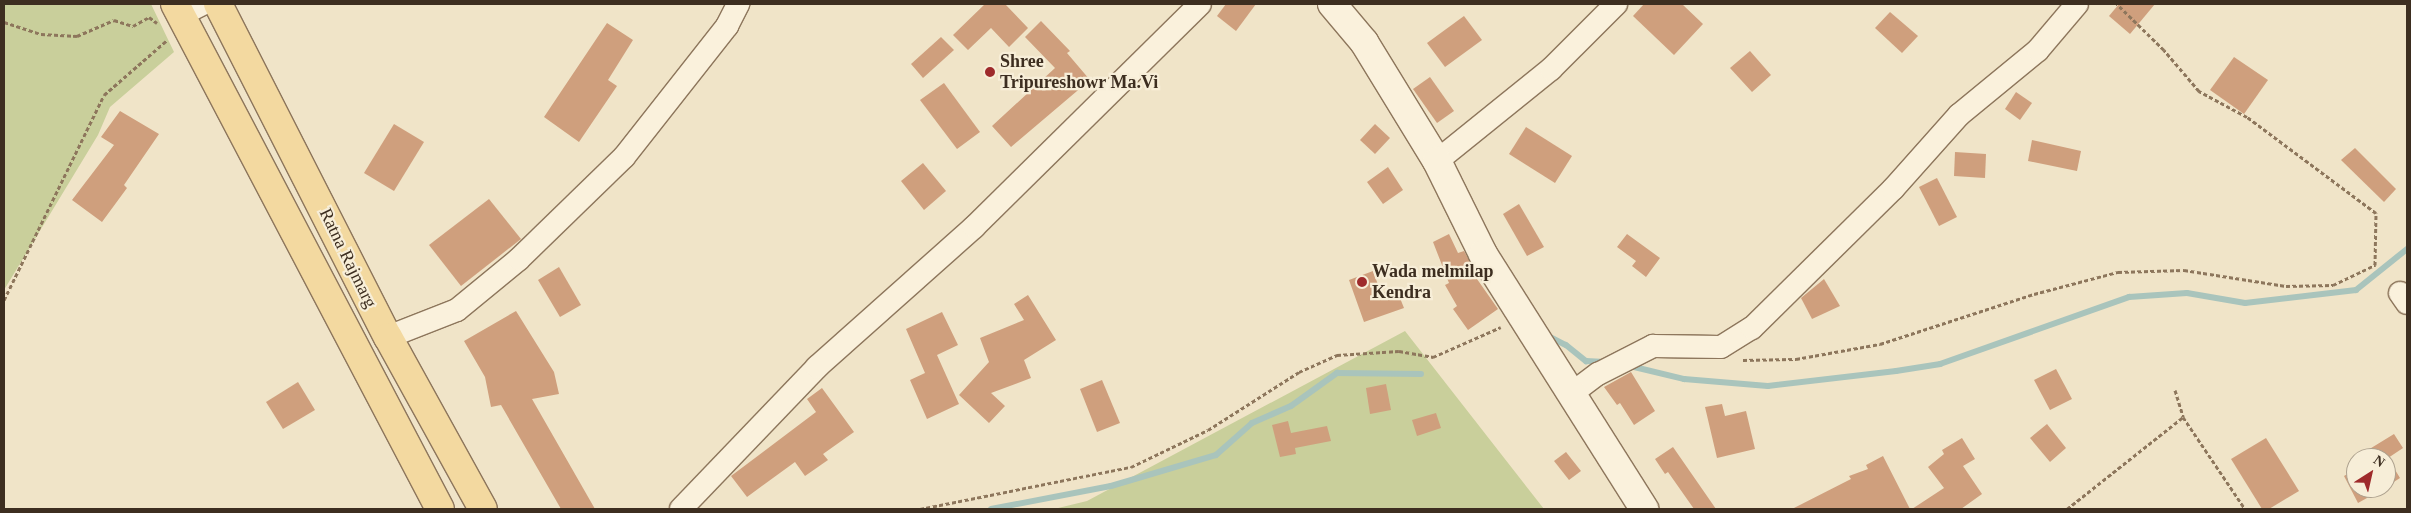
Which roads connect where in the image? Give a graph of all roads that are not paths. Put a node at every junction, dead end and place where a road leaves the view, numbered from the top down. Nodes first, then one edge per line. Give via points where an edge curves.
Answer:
1 (218, 4) edge
2 (738, 4) edge
3 (1200, 4) edge
4 (1332, 4) edge
5 (1616, 4) edge
6 (2077, 4) edge
7 (181, 13) edge
8 (1437, 161) junction
9 (388, 337) junction
10 (1571, 394) junction
11 (440, 509) edge
12 (483, 509) edge
13 (681, 509) edge
14 (1644, 509) edge

1 - 9 main road, Ratna Rajmarg
2 - 9 street via 727,26 624,157 519,259 457,310
3 - 13 street via 974,227 817,367
4 - 8 main road via 1364,42
5 - 8 street via 1551,69
6 - 10 street via 2038,50 1959,115 1893,189 1752,328 1721,347 1652,346 1598,374
7 - 11 main road, Ratna Rajmarg
8 - 10 main road via 1483,254
9 - 12 main road, Ratna Rajmarg
10 - 14 main road

